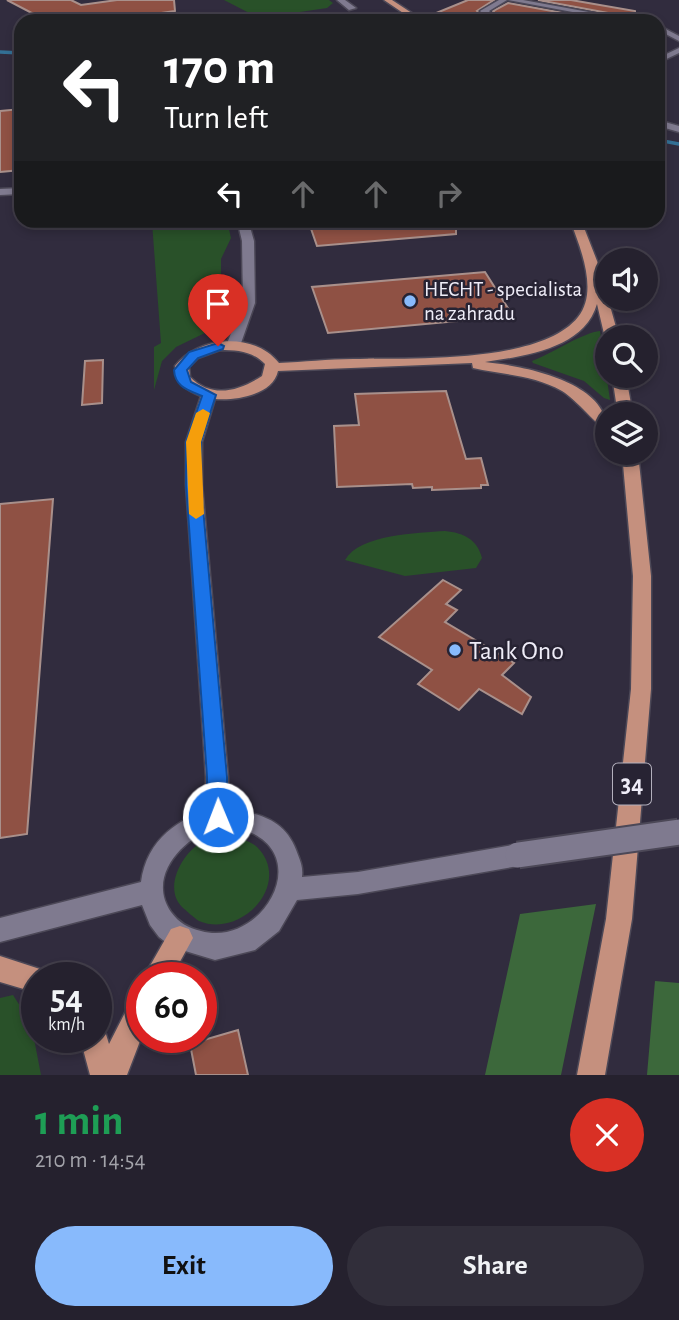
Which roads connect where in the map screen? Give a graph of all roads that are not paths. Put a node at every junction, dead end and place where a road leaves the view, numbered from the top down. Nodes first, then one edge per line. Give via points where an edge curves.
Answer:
1 (340, 0) edge
2 (387, 0) edge
3 (504, 0) edge
4 (511, 0) edge
5 (352, 8) dead end
6 (409, 14) edge
7 (488, 14) edge
8 (593, 14) edge
9 (244, 228) edge
10 (578, 228) edge
11 (593, 266) junction
12 (609, 325) edge
13 (233, 346) junction
14 (447, 361) junction
15 (273, 367) junction
16 (209, 395) junction
17 (595, 411) edge
18 (624, 465) edge
19 (632, 465) edge
20 (635, 491) junction
21 (218, 817) junction
22 (679, 832) edge
23 (290, 890) junction
24 (151, 891) junction
25 (0, 930) edge
26 (180, 938) junction
27 (166, 962) edge
28 (0, 969) edge
29 (21, 975) edge
30 (126, 1037) edge
31 (98, 1053) edge
32 (104, 1075) edge
33 (113, 1075) edge
34 (591, 1075) edge

1 - 5 street
2 - 6 main road
3 - 7 street via 484,10
4 - 8 street
9 - 13 street via 249,303
10 - 11 main road
11 - 12 main road
11 - 14 main road via 590,307 567,335 513,354
13 - 15 main road via 258,351
13 - 16 main road via 205,350 185,362 181,370 186,385
14 - 15 main road
14 - 17 main road via 545,377 585,399
15 - 16 main road via 269,378 251,391
16 - 21 main road via 194,442 194,485
18 - 20 main road
19 - 20 main road, 34
20 - 34 main road, 34 via 642,576 642,689 619,919
21 - 23 street via 248,820 274,834 286,850
21 - 24 street via 177,835 154,870
22 - 23 street, bridge
23 - 26 street via 284,907 257,935 218,946
24 - 25 street
24 - 26 street via 155,909
26 - 27 main road
28 - 29 main road
30 - 33 main road
31 - 32 main road

